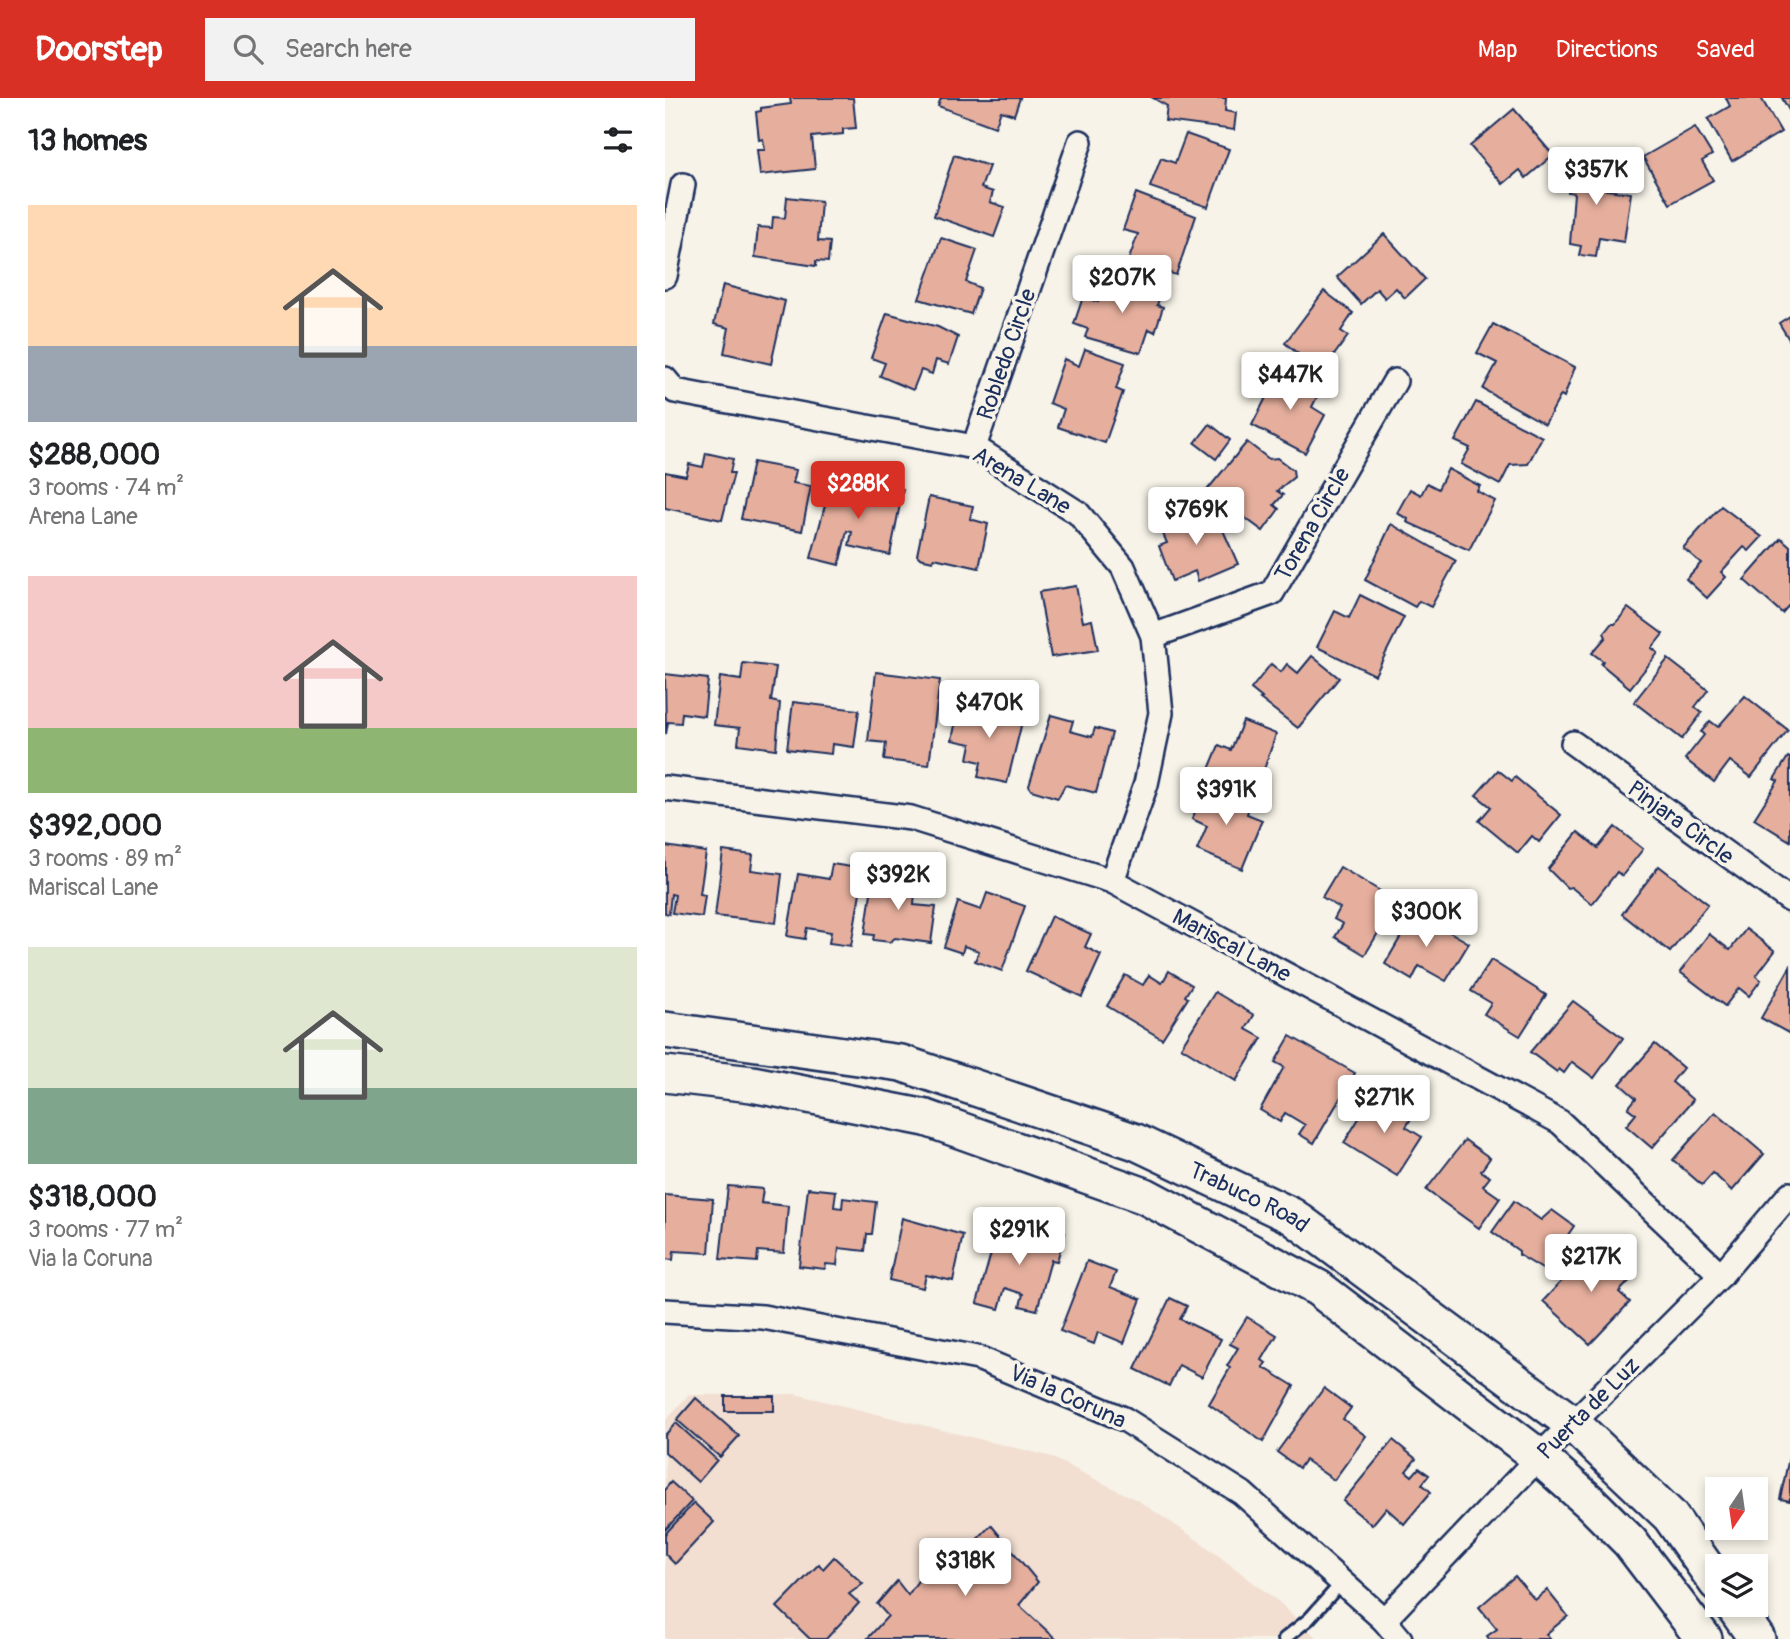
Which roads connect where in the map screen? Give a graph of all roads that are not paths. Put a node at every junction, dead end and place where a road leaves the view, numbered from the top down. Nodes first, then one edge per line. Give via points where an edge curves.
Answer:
1 (1080, 142) dead end
2 (683, 185) dead end
3 (665, 276) edge
4 (665, 379) edge
5 (1395, 381) dead end
6 (974, 447) junction
7 (1153, 636) junction
8 (1573, 743) dead end
9 (665, 788) edge
10 (1112, 881) junction
11 (1790, 900) edge
12 (665, 1030) edge
13 (665, 1074) edge
14 (1790, 1194) edge
15 (1721, 1275) junction
16 (665, 1311) edge
17 (1573, 1424) junction
18 (1539, 1457) junction
19 (1705, 1566) edge
20 (1342, 1582) junction
21 (1741, 1617) edge
22 (1384, 1620) junction
23 (1284, 1639) edge
24 (1400, 1639) edge
25 (1704, 1639) edge
26 (1757, 1639) edge

1 - 6 street, Robledo Circle
2 - 3 street
4 - 6 street, Arena Lane via 675,391
5 - 7 street, Torena Circle via 1272,593
6 - 7 street, Arena Lane via 1078,513 1123,567
7 - 10 street, Arena Lane via 1161,713 1146,785
8 - 11 street, Pinjara Circle
9 - 10 street, Mariscal Lane via 911,818
10 - 15 street, Mariscal Lane via 1559,1122
12 - 17 main road, Trabuco Road via 901,1063 1136,1142 1292,1216
13 - 18 main road, Trabuco Road via 752,1084 926,1118 1145,1196 1318,1288
14 - 15 street, Puerta de Luz
15 - 17 street, Puerta de Luz
16 - 20 street, Via la Coruna via 763,1317 978,1358 1124,1419 1243,1493
17 - 18 street, Puerta de Luz
17 - 19 main road, Trabuco Road via 1670,1516
18 - 22 street, Puerta de Luz
18 - 25 main road, Trabuco Road via 1630,1542
20 - 22 street, Via la Coruna
20 - 23 lane
21 - 26 main road
22 - 24 street, Via la Coruna

